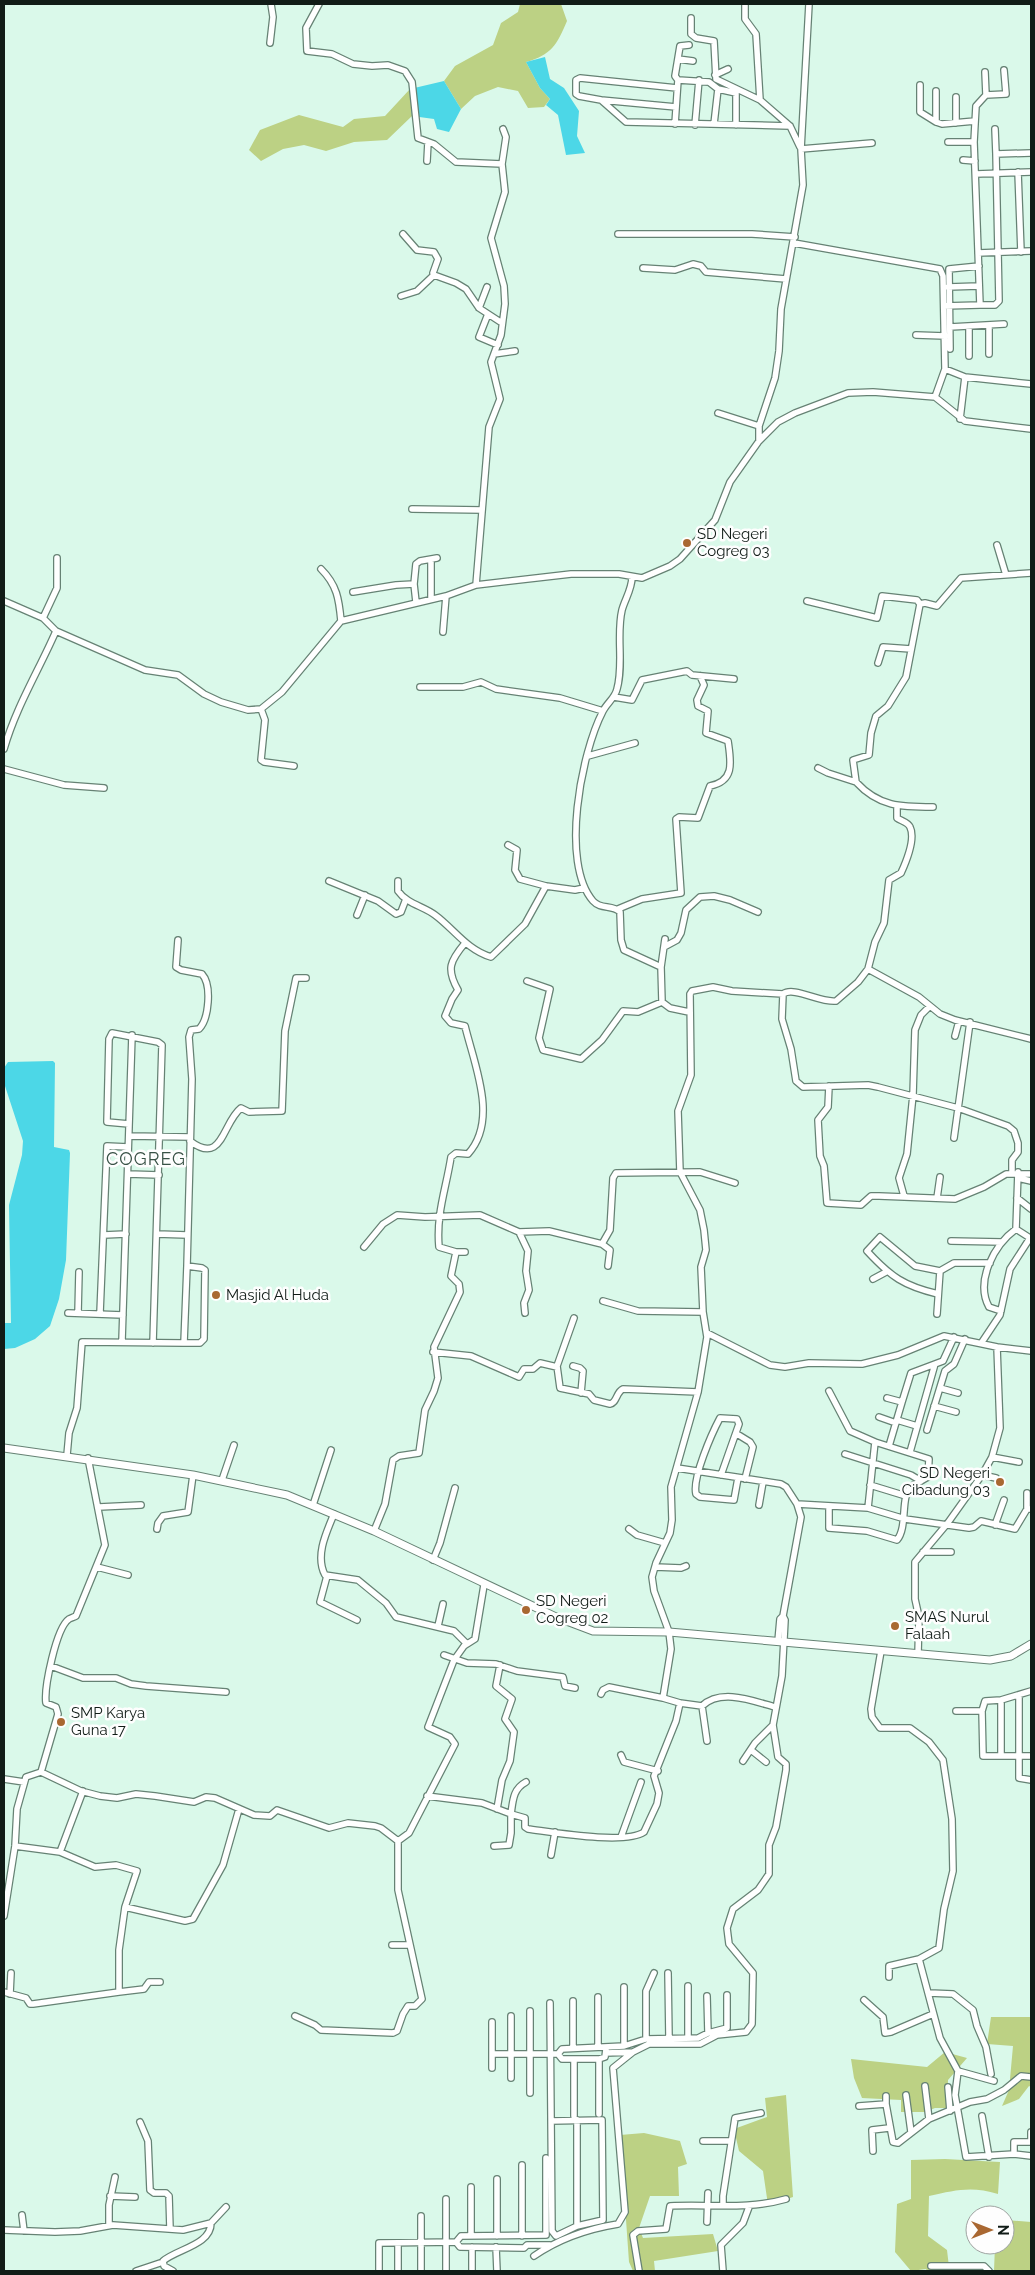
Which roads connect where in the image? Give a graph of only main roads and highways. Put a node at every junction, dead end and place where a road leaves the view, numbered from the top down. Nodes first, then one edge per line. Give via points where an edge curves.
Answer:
1 (4, 1448) edge
2 (1031, 1644) edge

1 - 2 main road via 88,1458 265,1489 374,1531 556,1618 593,1631 669,1632 1000,1660 1021,1652

